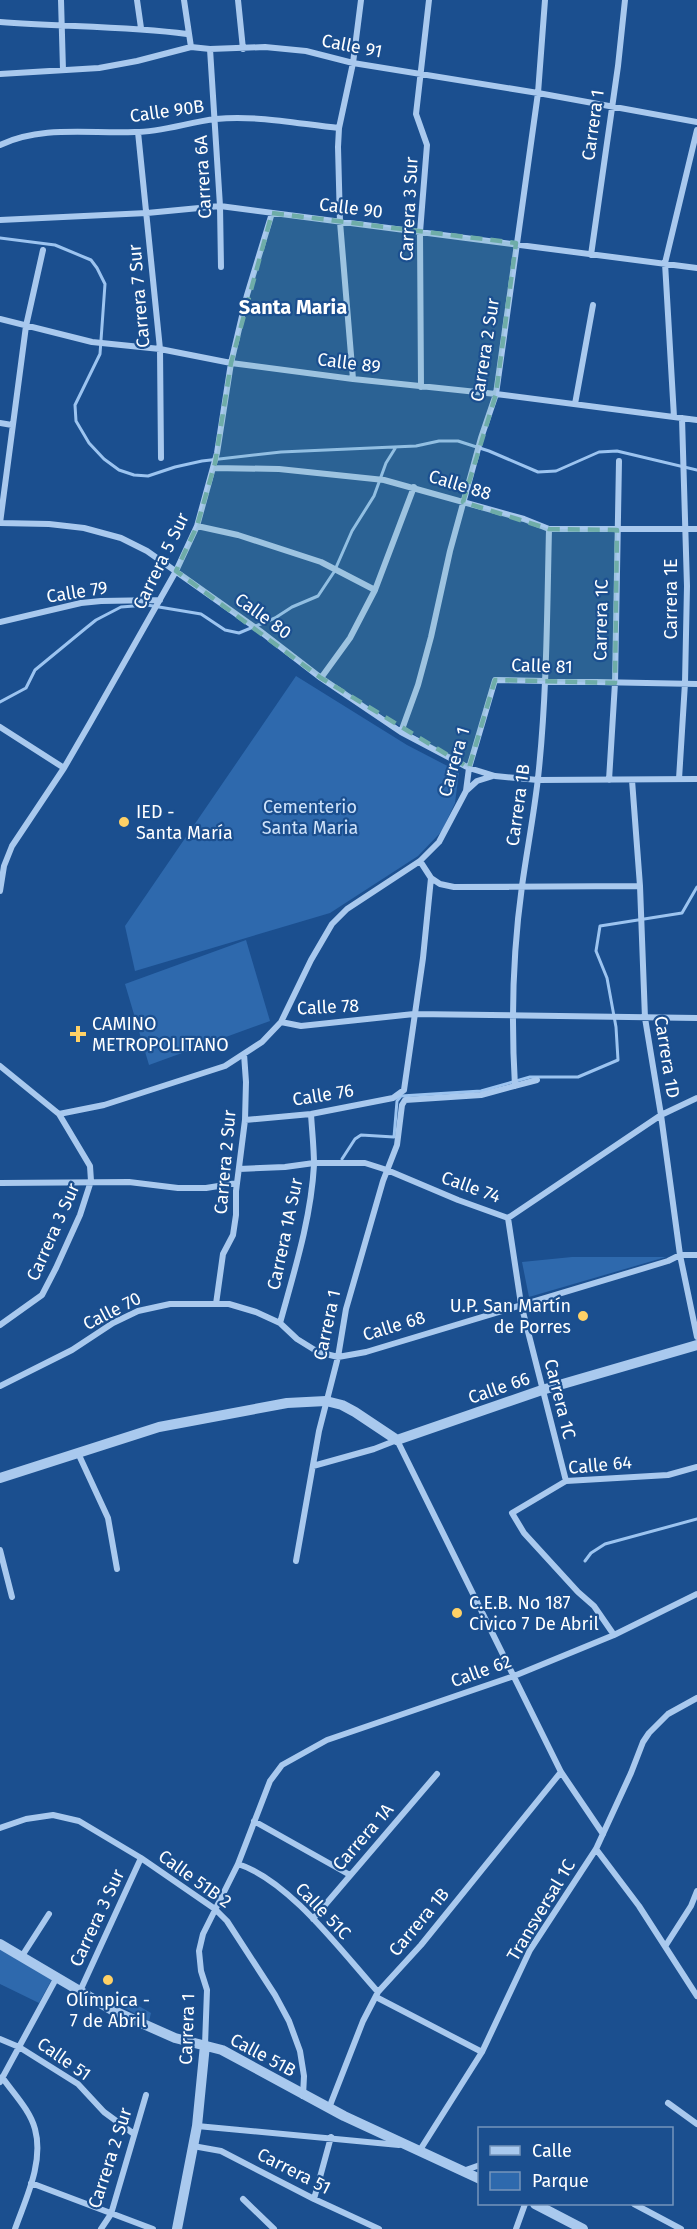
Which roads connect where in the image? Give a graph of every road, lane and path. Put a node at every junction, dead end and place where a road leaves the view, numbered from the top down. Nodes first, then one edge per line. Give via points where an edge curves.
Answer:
1 (61, 0) edge
2 (137, 0) edge
3 (184, 0) edge
4 (238, 0) edge
5 (361, 0) edge
6 (429, 0) edge
7 (545, 0) edge
8 (625, 0) edge
9 (0, 22) edge
10 (61, 27) junction
11 (141, 28) junction
12 (187, 34) junction
13 (191, 47) junction
14 (210, 49) junction
15 (243, 49) junction
16 (353, 63) junction
17 (63, 70) junction
18 (420, 73) junction
19 (0, 74) edge
20 (538, 93) junction
21 (612, 107) junction
22 (215, 119) junction
23 (697, 122) edge
24 (339, 128) junction
25 (697, 130) edge
26 (138, 132) junction
27 (0, 145) edge
28 (220, 206) junction
29 (147, 213) junction
30 (272, 213) junction
31 (0, 220) edge
32 (340, 222) junction
33 (420, 232) junction
34 (516, 243) junction
35 (43, 250) dead end
36 (591, 255) junction
37 (665, 263) junction
38 (221, 267) dead end
39 (697, 268) edge
40 (593, 305) dead end
41 (0, 319) edge
42 (26, 326) junction
43 (160, 349) junction
44 (231, 363) junction
45 (353, 379) junction
46 (421, 387) junction
47 (496, 394) junction
48 (575, 404) junction
49 (674, 417) junction
50 (682, 418) junction
51 (697, 420) edge
52 (0, 423) edge
53 (12, 425) junction
54 (161, 458) dead end
55 (619, 460) dead end
56 (214, 466) junction
57 (414, 487) junction
58 (463, 502) junction
59 (0, 523) edge
60 (197, 526) junction
61 (549, 529) junction
62 (686, 529) junction
63 (697, 529) edge
64 (617, 530) junction
65 (177, 571) junction
66 (375, 590) junction
67 (160, 600) junction
68 (0, 622) edge
69 (321, 678) junction
70 (495, 680) joint
71 (546, 681) junction
72 (615, 683) junction
73 (685, 683) junction
74 (697, 684) edge
75 (0, 728) edge
76 (401, 732) junction
77 (64, 768) junction
78 (469, 768) junction
79 (495, 776) junction
80 (679, 779) junction
81 (697, 779) edge
82 (538, 780) junction
83 (609, 780) junction
84 (632, 780) junction
85 (465, 791) junction
86 (420, 861) junction
87 (431, 878) junction
88 (640, 886) junction
89 (522, 887) junction
90 (0, 891) edge
91 (414, 1014) junction
92 (514, 1016) junction
93 (697, 1017) edge
94 (645, 1018) junction
95 (281, 1022) junction
96 (244, 1054) junction
97 (0, 1066) edge
98 (537, 1080) dead end
99 (515, 1082) junction
100 (697, 1098) edge
101 (59, 1114) junction
102 (311, 1114) junction
103 (661, 1114) junction
104 (244, 1120) junction
105 (314, 1163) junction
106 (239, 1169) junction
107 (387, 1170) junction
108 (92, 1181) junction
109 (0, 1183) edge
110 (237, 1183) junction
111 (508, 1218) junction
112 (680, 1255) junction
113 (697, 1255) edge
114 (216, 1304) junction
115 (521, 1304) junction
116 (280, 1323) junction
117 (0, 1325) edge
118 (697, 1336) edge
119 (697, 1345) edge
120 (338, 1357) junction
121 (0, 1386) edge
122 (542, 1390) junction
123 (326, 1401) junction
124 (397, 1440) junction
125 (78, 1453) junction
126 (313, 1466) junction
127 (697, 1467) edge
128 (0, 1478) edge
129 (566, 1480) junction
130 (0, 1550) edge
131 (296, 1561) dead end
132 (117, 1569) dead end
133 (697, 1594) edge
134 (12, 1597) dead end
135 (614, 1635) junction
136 (514, 1676) junction
137 (697, 1698) edge
138 (275, 1772) joint
139 (561, 1772) junction
140 (437, 1774) dead end
141 (254, 1821) junction
142 (0, 1828) edge
143 (603, 1834) junction
144 (596, 1849) junction
145 (141, 1858) junction
146 (238, 1864) junction
147 (350, 1875) junction
148 (697, 1892) edge
149 (694, 1908) edge
150 (215, 1909) junction
151 (48, 1914) dead end
152 (313, 1919) junction
153 (0, 1944) edge
154 (666, 1945) junction
155 (22, 1956) junction
156 (57, 1977) junction
157 (80, 1991) junction
158 (377, 1995) junction
159 (697, 1996) edge
160 (0, 2039) edge
161 (206, 2045) junction
162 (20, 2047) junction
163 (482, 2052) junction
164 (1, 2079) edge
165 (146, 2095) dead end
166 (303, 2096) junction
167 (668, 2103) dead end
168 (329, 2108) junction
169 (697, 2124) edge
170 (197, 2126) junction
171 (134, 2134) junction
172 (331, 2137) junction
173 (193, 2146) junction
174 (415, 2148) junction
175 (478, 2166) edge
176 (462, 2171) junction
177 (478, 2178) edge
178 (31, 2183) junction
179 (243, 2199) dead end
180 (314, 2199) junction
181 (525, 2205) edge
182 (537, 2205) edge
183 (636, 2205) edge
184 (111, 2214) junction
185 (676, 2228) edge
186 (15, 2229) edge
187 (101, 2229) edge
188 (153, 2229) edge
189 (177, 2229) edge
190 (274, 2229) edge
191 (380, 2229) edge
192 (516, 2229) edge
193 (583, 2229) edge

1 - 10 street
2 - 11 street
3 - 12 street
4 - 15 street
5 - 16 street
6 - 18 street, Carrera 3 Sur
7 - 20 street, Carrera 2 Sur
8 - 21 street, Carrera 1
9 - 10 street
10 - 11 street
10 - 17 street
11 - 12 street
12 - 13 street
13 - 14 street, Calle 91
13 - 17 street, Calle 91 via 109,67
14 - 15 street, Calle 91
14 - 22 street, Carrera 6A
15 - 16 street, Calle 91 via 306,51
16 - 18 street, Calle 91
16 - 24 street
17 - 19 street, Calle 91
18 - 20 street, Calle 91
18 - 33 street, Carrera 3 Sur via 416,114 427,145
20 - 21 street, Calle 91
20 - 34 street, Carrera 2 Sur
21 - 23 street, Calle 91
21 - 36 street, Carrera 1
22 - 24 street, Calle 90B
22 - 26 street, Calle 90B
22 - 28 street, Carrera 6A
24 - 32 street
25 - 37 street
26 - 27 street, Calle 90B via 59,131 29,135
26 - 29 street, Carrera 7 Sur
28 - 29 street, Calle 90
28 - 30 street, Calle 90
28 - 38 street, Carrera 6A
29 - 31 street, Calle 90
29 - 43 street, Carrera 7 Sur
30 - 32 street, Calle 90
30 - 44 street, Carrera 5 Sur
32 - 33 street, Calle 90
32 - 45 street
33 - 34 street, Calle 90
33 - 46 street, Carrera 3 Sur
34 - 36 street, Calle 90
34 - 47 street, Carrera 2 Sur
35 - 42 street
36 - 37 street, Calle 90
37 - 39 street, Calle 90
37 - 49 street
40 - 48 street
41 - 42 street, Calle 89
42 - 43 street, Calle 89 via 92,342
42 - 53 street
43 - 44 street, Calle 89
43 - 54 street, Carrera 7 Sur
44 - 45 street, Calle 89
44 - 56 street, Carrera 5 Sur
45 - 46 street, Calle 89
46 - 47 street, Calle 89
47 - 48 street, Calle 89
47 - 58 street, Carrera 2 Sur
48 - 49 street, Calle 89
49 - 50 street, Calle 89
50 - 51 street, Calle 89
50 - 62 street, Carrera 1E
52 - 53 street
53 - 59 street
55 - 64 street, Carrera 1C
56 - 57 street, Calle 88 via 377,479
56 - 60 street, Carrera 5 Sur
57 - 58 street, Calle 88
57 - 66 street
58 - 61 street, Calle 88
58 - 76 street, Carrera 2 Sur via 429,647
59 - 65 street, Calle 80 via 49,524 103,533 147,551
60 - 65 street, Carrera 5 Sur
60 - 66 street via 238,535 335,569
61 - 64 street, Calle 88
61 - 71 street, Carrera 1B
62 - 63 street, Calle 88
62 - 64 street, Calle 88
62 - 73 street, Carrera 1E
64 - 72 street, Carrera 1C
65 - 67 street, Carrera 5 Sur
65 - 69 street, Calle 80
66 - 69 street via 350,638
67 - 68 street, Calle 79 via 81,603
67 - 77 street, Carrera 5 Sur
69 - 76 street, Calle 80
70 - 71 street, Calle 81
70 - 78 street, Carrera 1
71 - 72 street, Calle 81
71 - 82 street, Carrera 1B
72 - 73 street, Calle 81
72 - 83 street, Carrera 1C
73 - 74 street, Calle 81
73 - 80 street, Carrera 1E
75 - 77 street
76 - 78 street, Calle 80
77 - 90 street, Carrera 5 Sur via 12,846
78 - 79 street, Calle 80
78 - 85 street, Carrera 1
79 - 82 street, Calle 80
79 - 85 street, Calle 80 via 477,781
80 - 81 street, Calle 80
80 - 84 street, Calle 80
82 - 83 street, Calle 80
82 - 89 street, Carrera 1B
83 - 84 street, Calle 80
84 - 88 street, Carrera 1D
85 - 86 street, Carrera 1 via 439,842
86 - 87 street
86 - 95 street, Carrera 1 via 347,909 332,924
87 - 89 street via 454,887
87 - 91 street
88 - 89 street
88 - 94 street, Carrera 1D
89 - 92 street, Carrera 1B
91 - 92 street, Calle 78
91 - 95 street, Calle 78 via 320,1025
91 - 102 street, Calle 76 via 404,1090 393,1098
92 - 94 street, Calle 78
92 - 99 street, Carrera 1B
93 - 94 street, Calle 78
94 - 103 street, Carrera 1D
95 - 96 street, Calle 78
96 - 101 street, Calle 78 via 225,1066 104,1105
96 - 104 street, Carrera 2 Sur
97 - 101 street
98 - 99 street
99 - 107 street, Carrera 1 via 481,1095 405,1100 397,1145
100 - 103 street, Calle 74
101 - 108 street via 90,1166
102 - 104 street, Calle 76
102 - 105 street, Carrera 1A Sur
103 - 111 street, Calle 74
103 - 112 street, Carrera 1D
104 - 106 street, Carrera 2 Sur
105 - 106 street, Calle 74
105 - 107 street, Calle 74 via 365,1163
105 - 116 street, Carrera 1A Sur via 301,1248
106 - 110 street, Carrera 2 Sur
107 - 111 street, Calle 74
107 - 120 street, Carrera 1 via 354,1276
108 - 109 street
108 - 110 street via 187,1188
108 - 117 street, Carrera 3 Sur via 42,1295
110 - 114 street, Carrera 2 Sur via 235,1226 223,1254
111 - 115 street, Carrera 1C
112 - 113 street, Calle 68
112 - 115 street, Calle 68
112 - 118 street, Carrera 1D
114 - 116 street, Calle 70 via 243,1308
114 - 121 street, Calle 70 via 170,1304 138,1311
115 - 120 street, Calle 68
115 - 122 street, Carrera 1C
116 - 120 street via 318,1352
119 - 122 street, Calle 66
120 - 123 street, Carrera 1
122 - 124 street, Calle 66
122 - 129 street, Carrera 1C
123 - 124 street via 355,1412
123 - 125 street via 287,1403 159,1427
123 - 126 street, Carrera 1
124 - 126 street, Calle 66
124 - 136 street
125 - 128 street
125 - 132 street via 108,1518
126 - 131 street, Carrera 1
127 - 129 street, Calle 64 via 669,1475
129 - 135 street, Calle 64 via 512,1513 524,1533 594,1606
130 - 134 street
133 - 135 street, Calle 62
135 - 136 street, Calle 62
136 - 138 street, Calle 62 via 327,1740
136 - 139 street
137 - 143 street, Transversal 1C via 677,1707 648,1733
138 - 141 street, Carrera 1
139 - 143 street
139 - 158 street, Carrera 1B
140 - 147 street, Carrera 1A
141 - 146 street, Carrera 1
141 - 147 street
142 - 145 street, Calle 51B 2 via 53,1815 79,1821
143 - 144 street, Transversal 1C
144 - 154 street
144 - 163 street, Transversal 1C via 530,1950
145 - 150 street, Calle 51B 2
145 - 157 street, Carrera 3 Sur
146 - 150 street, Carrera 1
146 - 152 street, Calle 51C via 253,1868 275,1883
147 - 152 street, Carrera 1A
148 - 149 street
149 - 154 street
150 - 161 street, Carrera 1 via 199,1951 207,1990
150 - 166 street, Calle 51B 2 via 227,1921 289,2021 300,2051
151 - 155 street
152 - 158 street, Calle 51C
153 - 155 street, Calle 51B
154 - 159 street
155 - 156 street, Calle 51B
156 - 157 street, Calle 51B
156 - 162 street, Carrera 3 Sur
157 - 161 street, Calle 51B via 175,2038
158 - 163 street, Calle 51C
158 - 168 street, Carrera 1B
160 - 162 street, Calle 51
161 - 166 street, Calle 51B via 252,2064
161 - 170 street, Carrera 1
162 - 164 street, Carrera 3 Sur
162 - 171 street, Calle 51 via 78,2084 104,2112
163 - 174 street, Transversal 1C
164 - 178 street via 35,2127 38,2144
165 - 171 street, Carrera 2 Sur
166 - 168 street, Calle 51B
167 - 169 street
168 - 174 street, Calle 51B
170 - 172 street
170 - 173 street, Carrera 1
171 - 184 street, Carrera 2 Sur
172 - 174 street
172 - 180 street
173 - 180 street, Carrera 51 via 221,2151
173 - 189 street, Carrera 1
174 - 176 street, Calle 51B
175 - 176 street
176 - 177 street, Calle 51B
178 - 184 street
178 - 186 street
179 - 190 street
180 - 191 street, Carrera 51
181 - 192 street
182 - 193 street
183 - 185 street
184 - 187 street, Carrera 2 Sur
184 - 188 street

